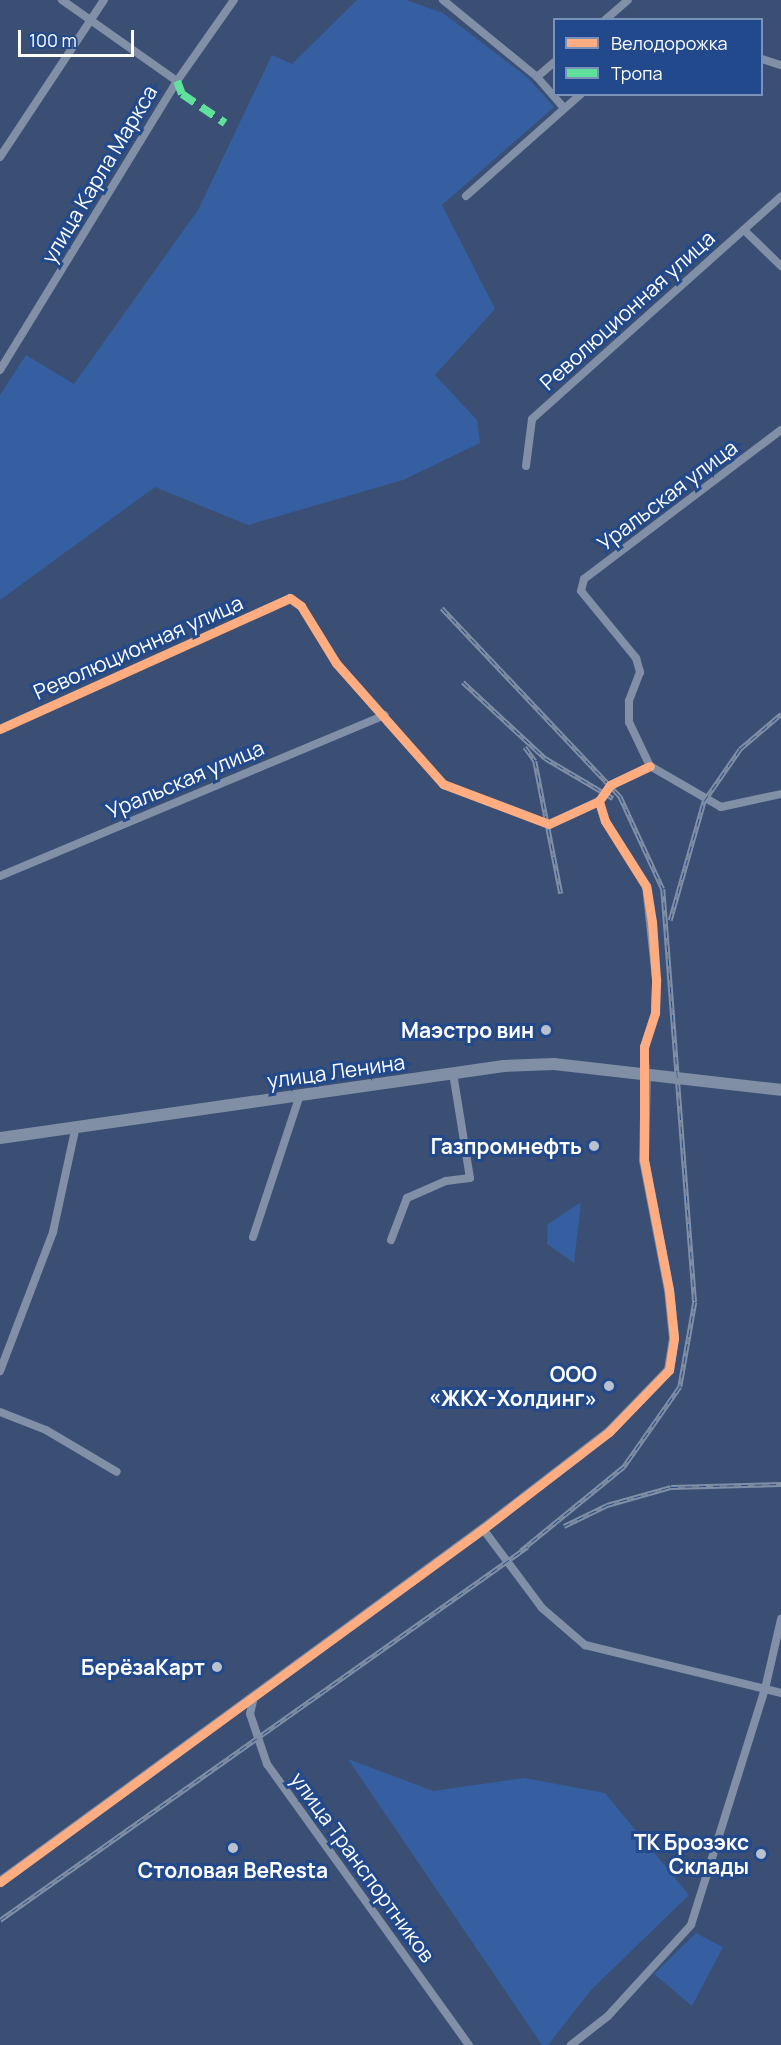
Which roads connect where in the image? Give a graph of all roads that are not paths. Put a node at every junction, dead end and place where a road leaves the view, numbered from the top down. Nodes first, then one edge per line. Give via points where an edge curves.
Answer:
1 (62, 0) edge
2 (104, 0) edge
3 (234, 0) edge
4 (443, 0) edge
5 (628, 0) edge
6 (607, 18) edge
7 (89, 21) junction
8 (763, 59) edge
9 (553, 64) edge
10 (781, 65) edge
11 (537, 77) junction
12 (177, 81) junction
13 (553, 95) edge
14 (553, 96) edge
15 (578, 96) edge
16 (563, 107) junction
17 (0, 157) edge
18 (466, 196) dead end
19 (781, 196) edge
20 (744, 230) junction
21 (781, 266) edge
22 (0, 370) edge
23 (781, 430) edge
24 (526, 466) dead end
25 (385, 715) junction
26 (0, 729) edge
27 (650, 766) junction
28 (781, 794) edge
29 (599, 801) junction
30 (0, 876) edge
31 (453, 1073) junction
32 (646, 1074) junction
33 (781, 1090) edge
34 (300, 1095) junction
35 (75, 1130) junction
36 (0, 1138) edge
37 (253, 1237) dead end
38 (391, 1240) dead end
39 (0, 1371) edge
40 (0, 1412) edge
41 (117, 1472) dead end
42 (483, 1529) junction
43 (781, 1619) edge
44 (765, 1689) junction
45 (781, 1693) edge
46 (253, 1701) junction
47 (0, 1882) edge
48 (469, 2045) edge
49 (571, 2045) edge

1 - 7 street
2 - 7 street
3 - 12 street, улица Карла Маркса
4 - 11 street
5 - 6 street
7 - 12 street
7 - 17 street
8 - 10 street
9 - 11 street
11 - 13 street
12 - 22 street, улица Карла Маркса
14 - 16 street
15 - 16 street
16 - 18 street
19 - 20 street, Революционная улица
20 - 21 street
20 - 24 street, Революционная улица via 532,418
23 - 27 street, Уральская улица via 584,579 581,591 636,658 640,672 629,701 629,722
25 - 26 street, Революционная улица via 336,663 301,606 290,598
25 - 29 street via 443,784 457,793 549,824
25 - 30 street, Уральская улица
27 - 28 street via 721,807
27 - 29 street via 610,785
29 - 32 street via 605,821 646,886 656,979 655,1013 644,1047
31 - 32 main road, улица Ленина via 554,1064
31 - 34 main road, улица Ленина
31 - 38 street via 470,1179 446,1181 407,1198
32 - 33 main road, улица Ленина
32 - 42 street via 644,1160 669,1290 674,1338 669,1370 609,1432
34 - 35 main road, улица Ленина
34 - 37 street
35 - 36 main road, улица Ленина
35 - 39 street via 53,1232
40 - 41 street via 46,1430
42 - 44 street via 542,1608 585,1645
42 - 46 street
43 - 44 street
44 - 45 street
44 - 49 street via 691,1925 608,2016
46 - 47 street
46 - 48 street, улица Транспортников via 250,1714 267,1764

